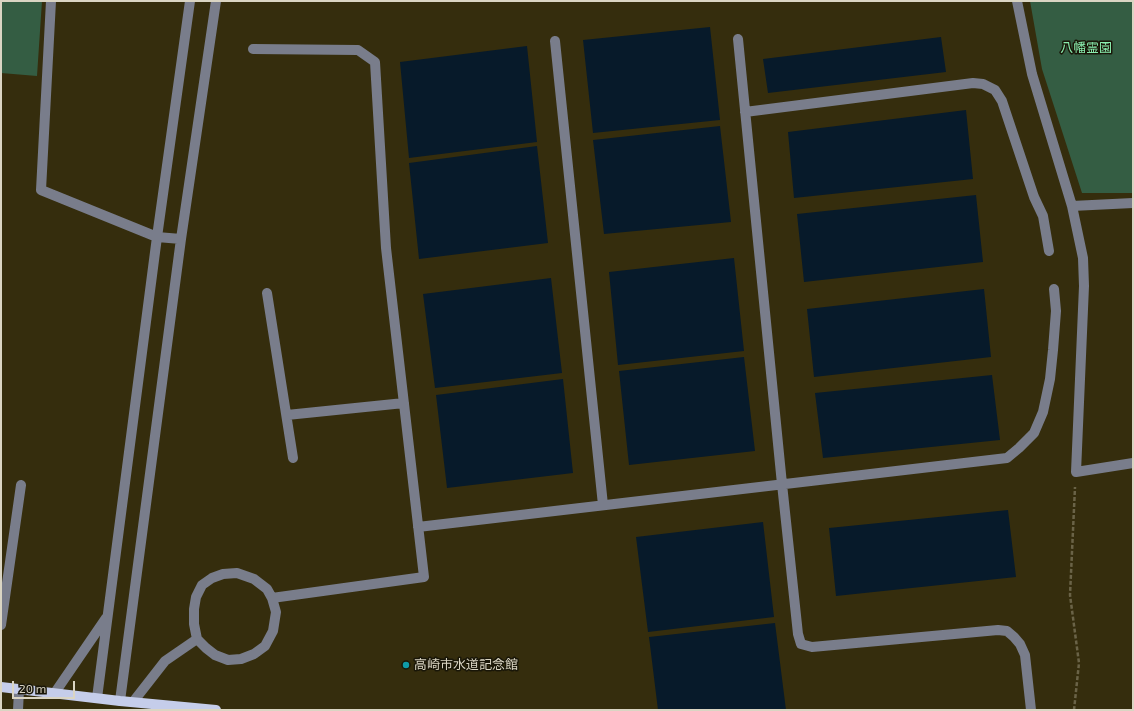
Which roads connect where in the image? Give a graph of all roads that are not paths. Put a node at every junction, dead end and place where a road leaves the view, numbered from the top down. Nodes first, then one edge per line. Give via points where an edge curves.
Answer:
1 (51, 1) edge
2 (190, 1) edge
3 (216, 1) edge
4 (1017, 1) edge
5 (738, 39) dead end
6 (555, 41) dead end
7 (253, 49) dead end
8 (745, 112) junction
9 (1133, 203) edge
10 (1072, 206) junction
11 (157, 236) junction
12 (181, 239) junction
13 (1049, 251) dead end
14 (1054, 289) dead end
15 (267, 293) dead end
16 (404, 403) junction
17 (287, 415) junction
18 (292, 458) dead end
19 (1133, 463) edge
20 (782, 484) junction
21 (21, 485) dead end
22 (603, 505) junction
23 (418, 527) junction
24 (272, 598) junction
25 (108, 616) junction
26 (1, 626) edge
27 (197, 639) junction
28 (1, 687) edge
29 (19, 690) junction
30 (54, 694) junction
31 (97, 698) junction
32 (120, 701) junction
33 (133, 702) junction
34 (18, 710) edge
35 (216, 710) edge
36 (1031, 710) edge

1 - 11 street via 41,190
2 - 11 street
3 - 12 street
4 - 10 street via 1032,74
5 - 8 street
6 - 22 street
7 - 16 street via 358,50 375,62 386,248
8 - 13 street via 973,83 983,84 995,90 1002,101 1034,197 1043,216
8 - 20 street
9 - 10 street
10 - 19 street via 1083,258 1084,286 1076,472
11 - 12 street
11 - 25 street
12 - 32 street
14 - 20 street via 1056,311 1053,350 1043,412 1034,433 1007,458
15 - 17 street
16 - 17 street
16 - 23 street
17 - 18 street
20 - 22 street
20 - 36 street via 801,644 812,647 1007,631 1020,644 1025,655
21 - 26 street
22 - 23 street
23 - 24 street via 424,577
24 - 27 street via 276,612 273,631 265,646 254,654 242,659 228,660 215,655
24 - 27 street via 267,589 254,579 237,573 212,578 202,585 196,597 194,624
25 - 30 street
25 - 31 street
27 - 33 street via 165,661
28 - 29 main road
29 - 30 main road
29 - 34 street
30 - 31 main road
31 - 32 main road
32 - 33 main road
33 - 35 main road

